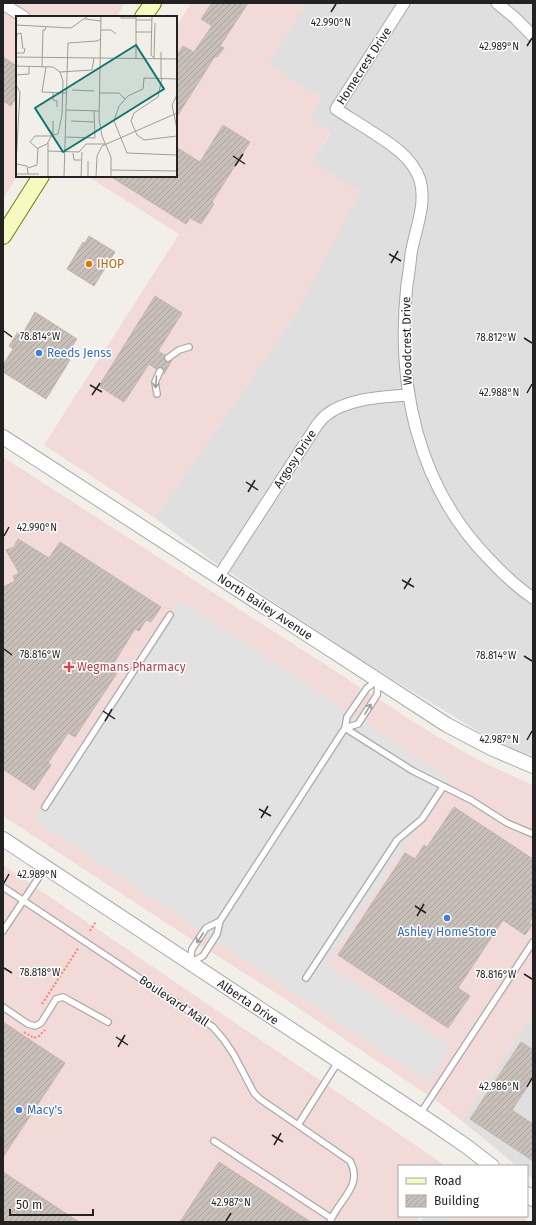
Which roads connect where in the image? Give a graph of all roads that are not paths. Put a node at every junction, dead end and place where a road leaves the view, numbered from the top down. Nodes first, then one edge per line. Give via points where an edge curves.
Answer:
1 (152, 3) edge
2 (404, 3) edge
3 (497, 3) edge
4 (3, 4) edge
5 (22, 16) edge
6 (144, 16) edge
7 (533, 36) edge
8 (396, 148) joint
9 (40, 177) edge
10 (3, 236) edge
11 (189, 347) dead end
12 (168, 358) dead end
13 (160, 371) dead end
14 (157, 394) dead end
15 (408, 395) junction
16 (3, 437) edge
17 (219, 576) junction
18 (533, 598) edge
19 (170, 615) dead end
20 (378, 680) junction
21 (345, 728) junction
22 (533, 766) edge
23 (443, 787) junction
24 (45, 807) dead end
25 (533, 834) edge
26 (3, 839) edge
27 (46, 868) junction
28 (3, 887) edge
29 (23, 900) junction
30 (220, 921) junction
31 (3, 931) edge
32 (533, 942) edge
33 (190, 963) junction
34 (306, 978) dead end
35 (3, 1007) edge
36 (108, 1022) dead end
37 (338, 1062) junction
38 (420, 1115) junction
39 (298, 1125) junction
40 (214, 1141) dead end
41 (491, 1165) edge
42 (330, 1220) edge

1 - 6 main road
2 - 8 street, Homecrest Drive via 336,109
3 - 7 street
4 - 5 street
8 - 15 street, Woodcrest Drive via 414,169 420,180 422,195 411,254 405,316
9 - 10 main road
11 - 12 lane
13 -> 14 lane via 155,382
15 - 17 street, Argosy Drive via 367,399 347,404 325,416
15 - 18 street, Woodcrest Drive via 414,426 424,456 445,502 480,550
16 - 17 street, North Bailey Avenue
17 - 20 street, North Bailey Avenue
19 - 24 lane
20 - 21 lane via 366,688 347,717
21 -> 20 lane via 358,724 376,695
20 - 22 street, North Bailey Avenue via 447,724 491,748
21 - 23 lane via 413,772
21 - 30 lane
23 - 25 lane via 471,800 507,823
23 - 34 lane via 422,819 397,840
26 - 27 street, Alberta Drive
27 - 29 lane
27 - 33 street, Alberta Drive
28 - 29 lane, Boulevard Mall
29 - 31 lane
29 - 39 lane, Boulevard Mall via 213,1027 230,1050 254,1093
30 - 33 lane via 217,934 203,956
30 -> 33 lane via 206,928 192,949
32 - 38 lane
33 - 37 street, Alberta Drive
35 - 36 lane via 34,1026 41,1023 56,999 63,997
37 - 38 street, Alberta Drive
37 - 39 lane
38 - 41 street, Alberta Drive
39 - 42 lane, Boulevard Mall via 350,1160 354,1167 353,1186
40 - 42 lane

